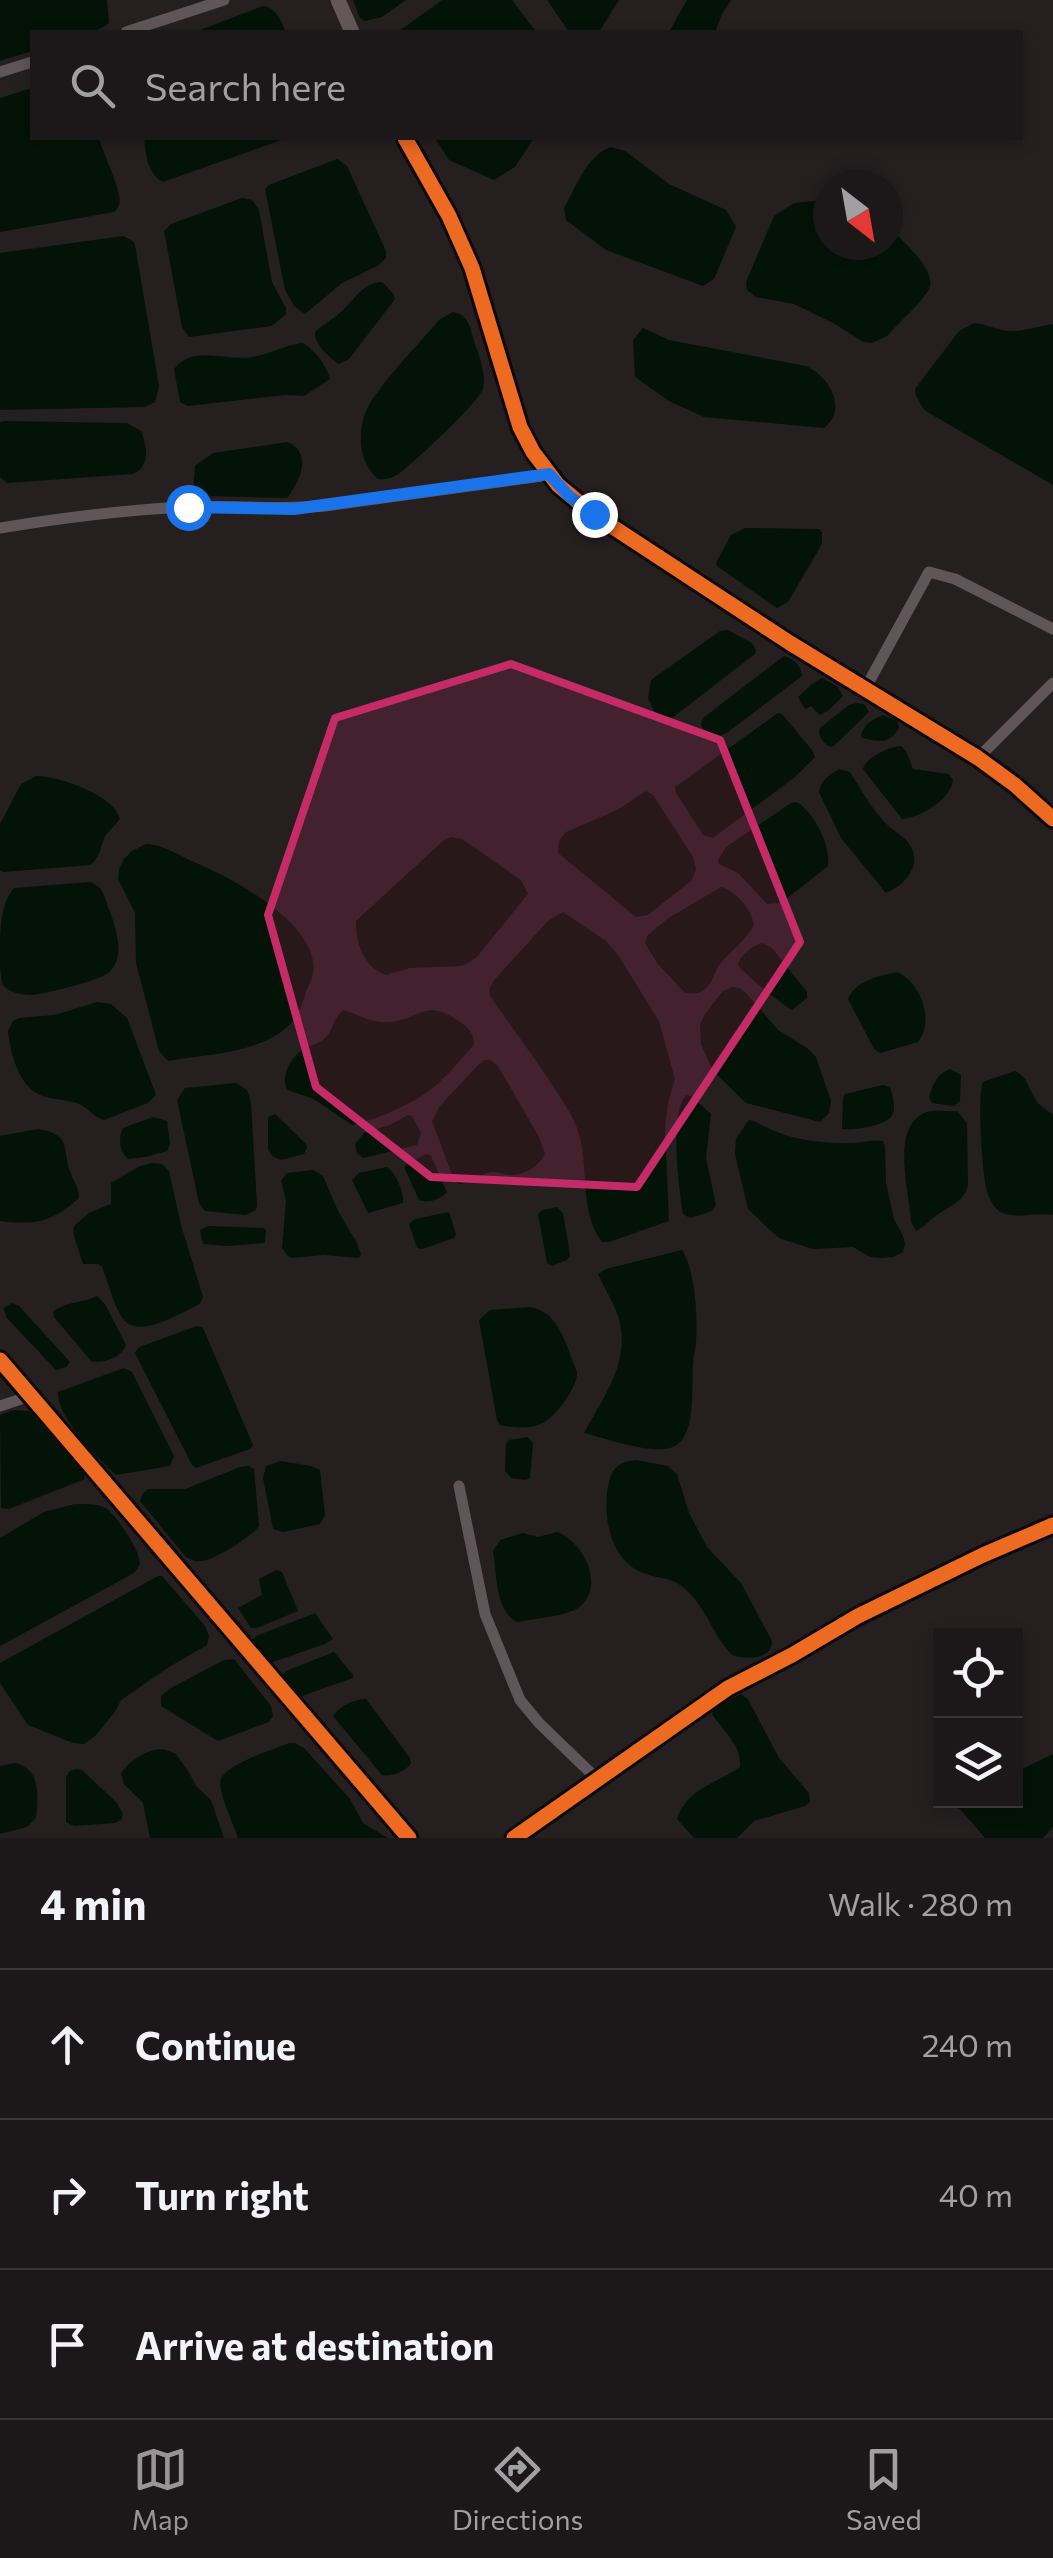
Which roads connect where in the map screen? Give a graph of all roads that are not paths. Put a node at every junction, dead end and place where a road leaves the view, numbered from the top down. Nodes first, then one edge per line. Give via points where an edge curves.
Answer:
1 (224, 0) edge
2 (338, 0) edge
3 (132, 30) edge
4 (351, 30) edge
5 (30, 63) edge
6 (0, 72) edge
7 (406, 140) edge
8 (549, 474) junction
9 (0, 528) edge
10 (1053, 629) edge
11 (1053, 683) edge
12 (865, 689) junction
13 (978, 758) junction
14 (1053, 819) edge
15 (0, 1360) edge
16 (30, 1396) junction
17 (0, 1406) edge
18 (459, 1486) dead end
19 (1053, 1525) edge
20 (597, 1779) junction
21 (409, 1838) edge
22 (514, 1838) edge

1 - 3 street
2 - 4 street
5 - 6 street
7 - 8 street via 462,242 520,427
8 - 9 street via 309,508 154,509
8 - 12 street via 594,514
10 - 12 street via 955,578 929,572
11 - 13 street
12 - 13 street
13 - 14 street
15 - 16 street
16 - 17 street
16 - 21 street
18 - 20 street via 485,1614 520,1700
19 - 20 street via 874,1608 749,1676
20 - 22 street

